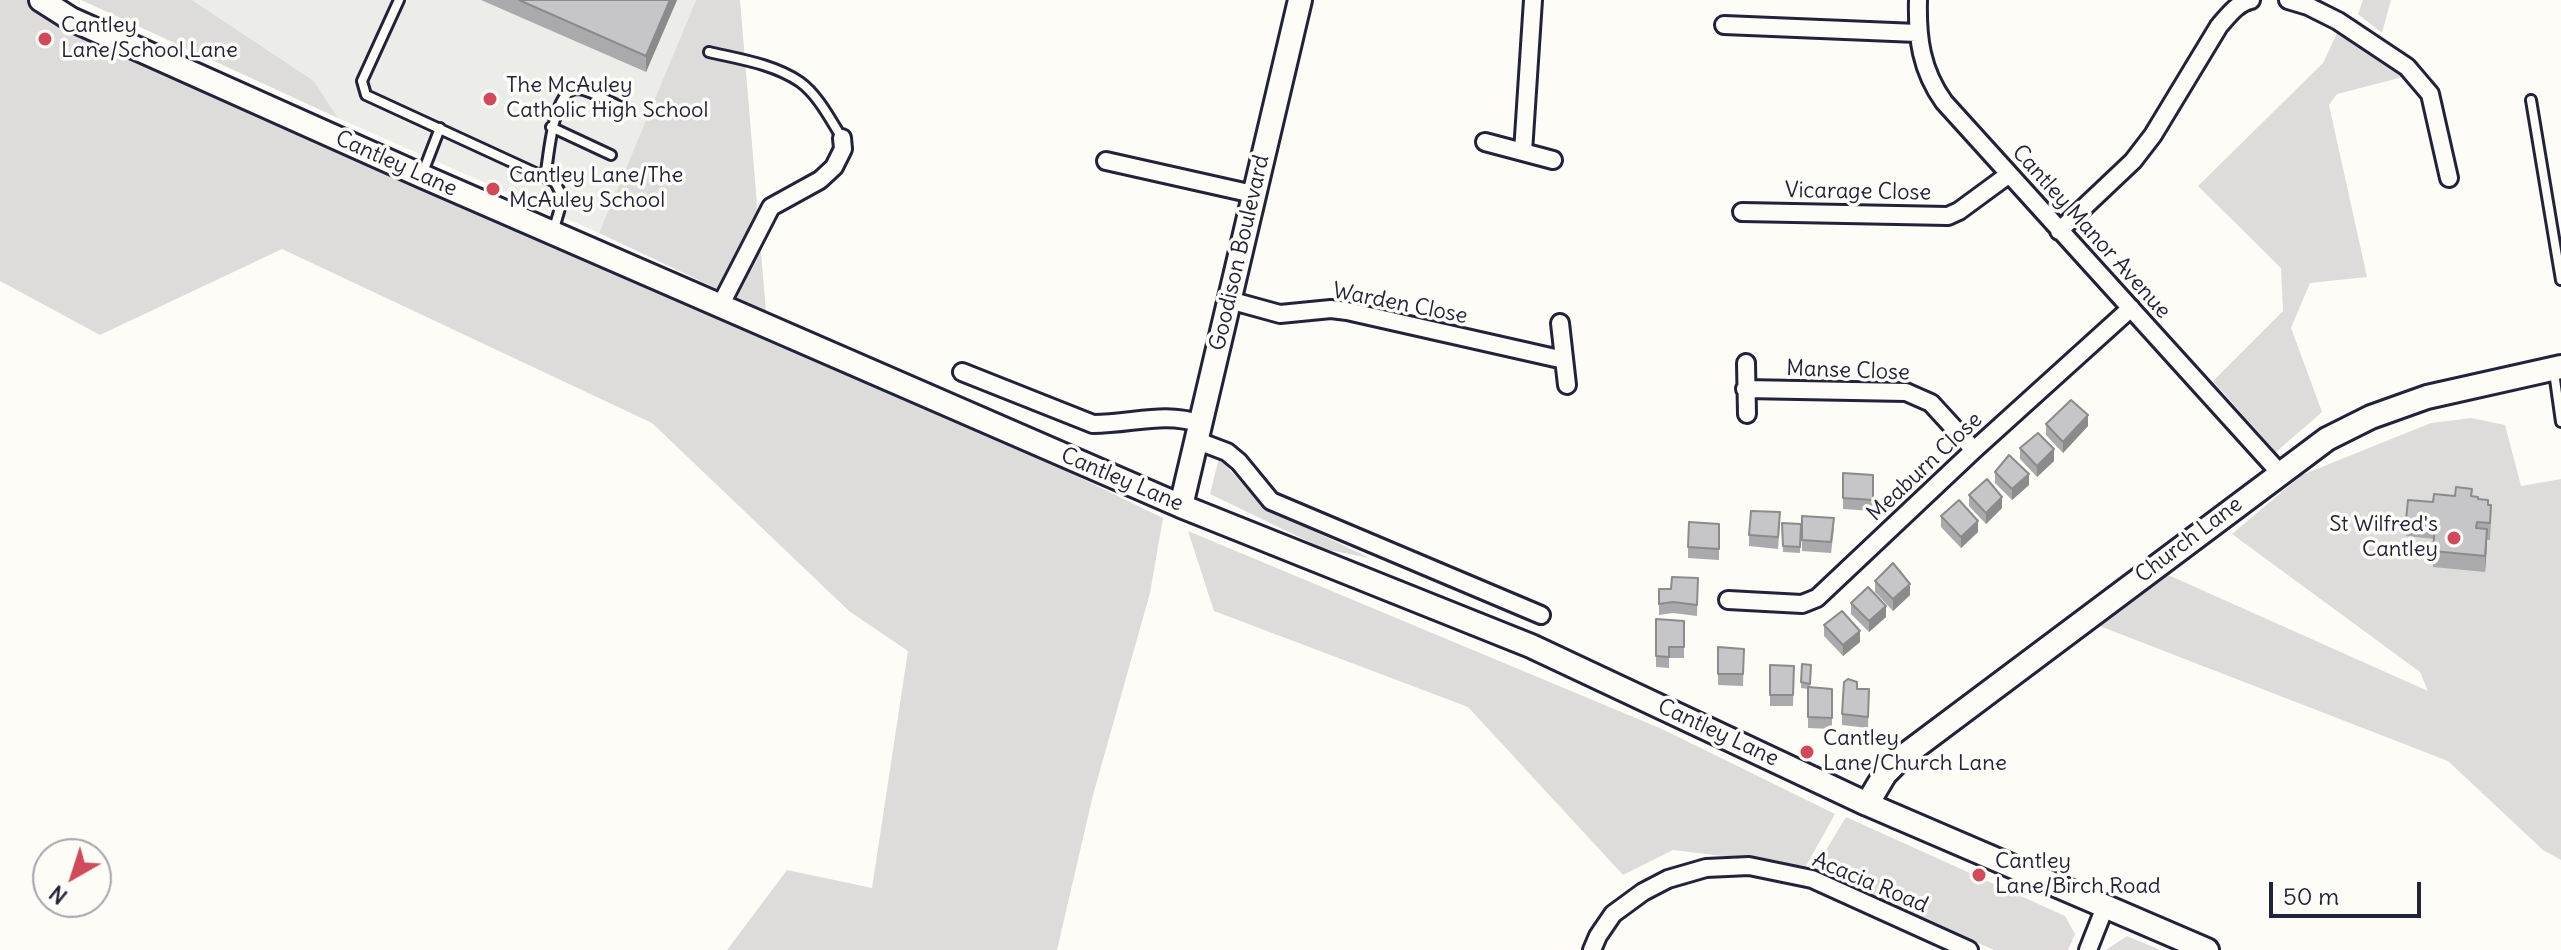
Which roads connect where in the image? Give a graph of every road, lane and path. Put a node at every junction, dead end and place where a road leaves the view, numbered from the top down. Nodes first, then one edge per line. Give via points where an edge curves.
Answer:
1 (41, 0) edge
2 (399, 0) edge
3 (1300, 0) edge
4 (1533, 0) edge
5 (1918, 0) edge
6 (2251, 0) edge
7 (2288, 0) edge
8 (1724, 25) dead end
9 (1917, 33) junction
10 (709, 52) dead end
11 (2531, 100) dead end
12 (619, 106) dead end
13 (551, 127) junction
14 (440, 128) junction
15 (842, 138) joint
16 (1485, 142) dead end
17 (1523, 152) junction
18 (611, 155) dead end
19 (1553, 160) dead end
20 (1106, 161) dead end
21 (2008, 175) junction
22 (422, 176) junction
23 (545, 177) junction
24 (2449, 178) dead end
25 (1253, 194) junction
26 (1742, 212) dead end
27 (2059, 231) junction
28 (553, 233) junction
29 (2561, 280) edge
30 (1229, 300) junction
31 (720, 306) junction
32 (2131, 308) junction
33 (1560, 323) dead end
34 (1564, 360) junction
35 (1746, 363) dead end
36 (2558, 367) edge
37 (962, 372) dead end
38 (1567, 385) dead end
39 (1745, 389) junction
40 (1747, 414) dead end
41 (2561, 422) edge
42 (1200, 433) junction
43 (1974, 450) junction
44 (2279, 472) junction
45 (1181, 506) junction
46 (1728, 600) dead end
47 (1541, 615) dead end
48 (1867, 804) junction
49 (2105, 907) junction
50 (1592, 950) edge
51 (1969, 950) edge
52 (2088, 950) edge
53 (2207, 950) edge

1 - 22 main road, Cantley Lane via 71,19
2 - 14 lane via 362,81 363,90
3 - 25 main road, Goodison Boulevard
4 - 17 street
5 - 9 street, Cantley Manor Avenue
6 - 27 street via 2219,26 2133,161
7 - 24 street via 2338,21 2407,67 2430,94
8 - 9 street
9 - 21 street, Cantley Manor Avenue via 1932,86
10 - 15 lane via 801,82
11 - 29 lane
12 - 13 lane via 574,89 566,93
13 - 18 lane
13 - 23 lane
14 - 22 lane
14 - 23 lane
15 - 31 street via 834,167 771,207
16 - 17 street
17 - 19 street
20 - 25 street
21 - 26 street, Vicarage Close via 1948,216
21 - 27 street, Cantley Manor Avenue
22 - 28 main road, Cantley Lane
23 - 28 lane via 555,182 563,198
25 - 30 main road, Goodison Boulevard
27 - 32 street, Cantley Manor Avenue
28 - 31 main road, Cantley Lane
30 - 34 street, Warden Close via 1280,314 1347,311
30 - 42 main road, Goodison Boulevard
31 - 45 main road, Cantley Lane
32 - 43 street, Meaburn Close
32 - 44 street, Cantley Manor Avenue
33 - 34 street
34 - 38 street
35 - 39 street
36 - 41 lane
36 - 44 main road, Church Lane via 2427,397 2371,417
37 - 42 street, Cantley Lane via 1093,424 1180,417
39 - 40 street
39 - 43 street, Manse Close via 1906,392 1931,403
42 - 45 main road, Goodison Boulevard
42 - 47 street, Cantley Lane via 1239,462 1271,501
43 - 46 street, Meaburn Close via 1817,598 1802,604
44 - 48 main road, Church Lane via 1901,758
45 - 48 main road, Cantley Lane via 1531,646
48 - 49 main road, Cantley Lane
49 - 52 street
49 - 53 main road, Cantley Lane
50 - 51 street, Acacia Road via 1613,914 1643,892 1706,868 1749,866 1812,879

